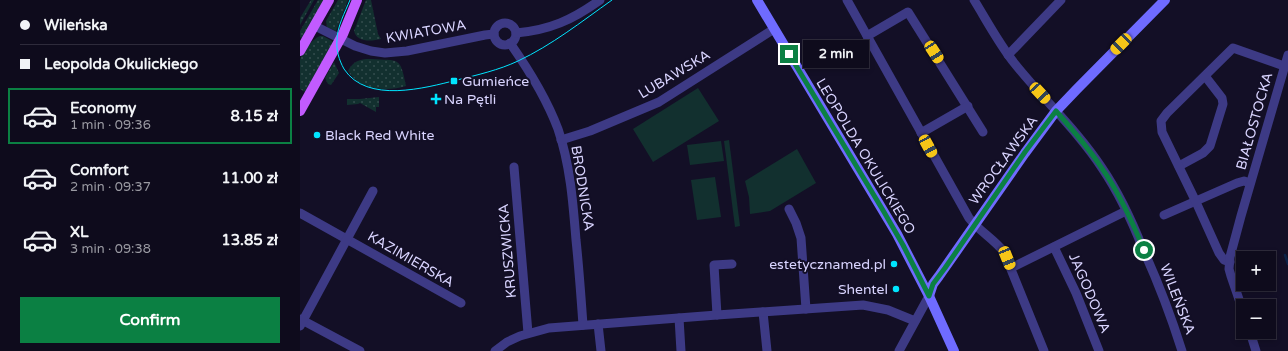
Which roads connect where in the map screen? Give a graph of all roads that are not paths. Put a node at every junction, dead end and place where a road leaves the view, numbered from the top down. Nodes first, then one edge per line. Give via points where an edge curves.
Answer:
1 (329, 0) edge
2 (357, 0) edge
3 (600, 0) edge
4 (757, 0) edge
5 (847, 0) edge
6 (974, 0) edge
7 (1061, 0) edge
8 (1165, 0) edge
9 (315, 26) junction
10 (774, 29) junction
11 (516, 33) junction
12 (494, 34) junction
13 (867, 36) junction
14 (340, 39) junction
15 (510, 44) junction
16 (300, 51) edge
17 (1008, 55) junction
18 (1288, 55) edge
19 (1284, 66) junction
20 (1205, 76) junction
21 (968, 106) junction
22 (300, 111) edge
23 (1056, 111) junction
24 (983, 132) dead end
25 (921, 133) junction
26 (561, 140) junction
27 (1179, 166) junction
28 (514, 167) dead end
29 (1250, 183) junction
30 (374, 191) dead end
31 (1196, 202) junction
32 (789, 210) dead end
33 (1126, 211) junction
34 (300, 213) edge
35 (1164, 215) dead end
36 (974, 225) junction
37 (348, 239) junction
38 (1054, 247) junction
39 (1230, 262) junction
40 (732, 264) dead end
41 (1011, 268) junction
42 (929, 296) junction
43 (1239, 299) edge
44 (461, 303) dead end
45 (806, 309) junction
46 (763, 312) junction
47 (717, 315) junction
48 (679, 318) junction
49 (915, 321) junction
50 (301, 322) edge
51 (598, 324) junction
52 (583, 325) junction
53 (528, 333) junction
54 (1252, 339) edge
55 (767, 350) edge
56 (360, 351) edge
57 (495, 351) edge
58 (601, 351) edge
59 (681, 351) edge
60 (899, 351) edge
61 (954, 351) edge
62 (1044, 351) edge
63 (1099, 351) edge
64 (1182, 351) edge
65 (1256, 351) edge

1 - 9 main road
2 - 14 main road
3 - 11 street via 560,24
4 - 10 street, LEOPOLDA OKULICKIEGO
5 - 13 street
6 - 17 street, WILEŃSKA
7 - 17 street
8 - 23 street, WROCŁAWSKA
9 - 14 street, KWIATOWA
9 - 16 main road
10 - 26 street, LUBAWSKA via 659,102 590,131
10 - 42 street, LEOPOLDA OKULICKIEGO via 877,200
11 - 12 street via 512,26 504,23 496,27
11 - 15 street
12 - 14 street, KWIATOWA via 391,53 368,51
12 - 15 street via 495,40 499,43
13 - 21 street via 908,12
13 - 25 street
14 - 22 main road
15 - 26 street, BRODNICKA via 542,92
17 - 23 street, WILEŃSKA
18 - 19 street, BIAŁOSTOCKA
19 - 20 street, BIAŁOSTOCKA via 1233,48
19 - 29 street, BIAŁOSTOCKA
20 - 27 street, BIAŁOSTOCKA via 1161,121 1162,132
20 - 27 street via 1222,98 1210,146 1203,153
21 - 24 street
21 - 25 street
23 - 33 street, WILEŃSKA via 1102,167
23 - 36 street, WROCŁAWSKA
25 - 36 street
26 - 52 street, BRODNICKA via 573,196
27 - 31 street, BIAŁOSTOCKA
28 - 53 street, KRUSZWICKA
29 - 31 street, BIAŁOSTOCKA via 1241,182
29 - 39 street, BIAŁOSTOCKA
30 - 37 street, KAZIMIERSKA
31 - 35 street, BIAŁOSTOCKA
31 - 39 street, BIAŁOSTOCKA via 1219,253 1224,260
32 - 45 street via 801,238
33 - 38 street
33 - 64 street, WILEŃSKA via 1158,284
34 - 37 street, KAZIMIERSKA
36 - 41 street via 1000,248
36 - 42 street, WROCŁAWSKA via 933,284
37 - 44 street, KAZIMIERSKA
37 - 50 street, KAZIMIERSKA
38 - 41 street
38 - 63 street, JAGODOWA
39 - 43 street, BIAŁOSTOCKA via 1231,276
40 - 47 street via 714,265
41 - 62 street
42 - 49 street
42 - 61 street, LEOPOLDA OKULICKIEGO
45 - 46 street
45 - 49 street via 871,306
46 - 47 street
46 - 55 street
47 - 48 street
48 - 51 street
48 - 59 street
49 - 60 street
50 - 56 street, KAZIMIERSKA
51 - 52 street
51 - 58 street
52 - 53 street
53 - 57 street
54 - 65 street

